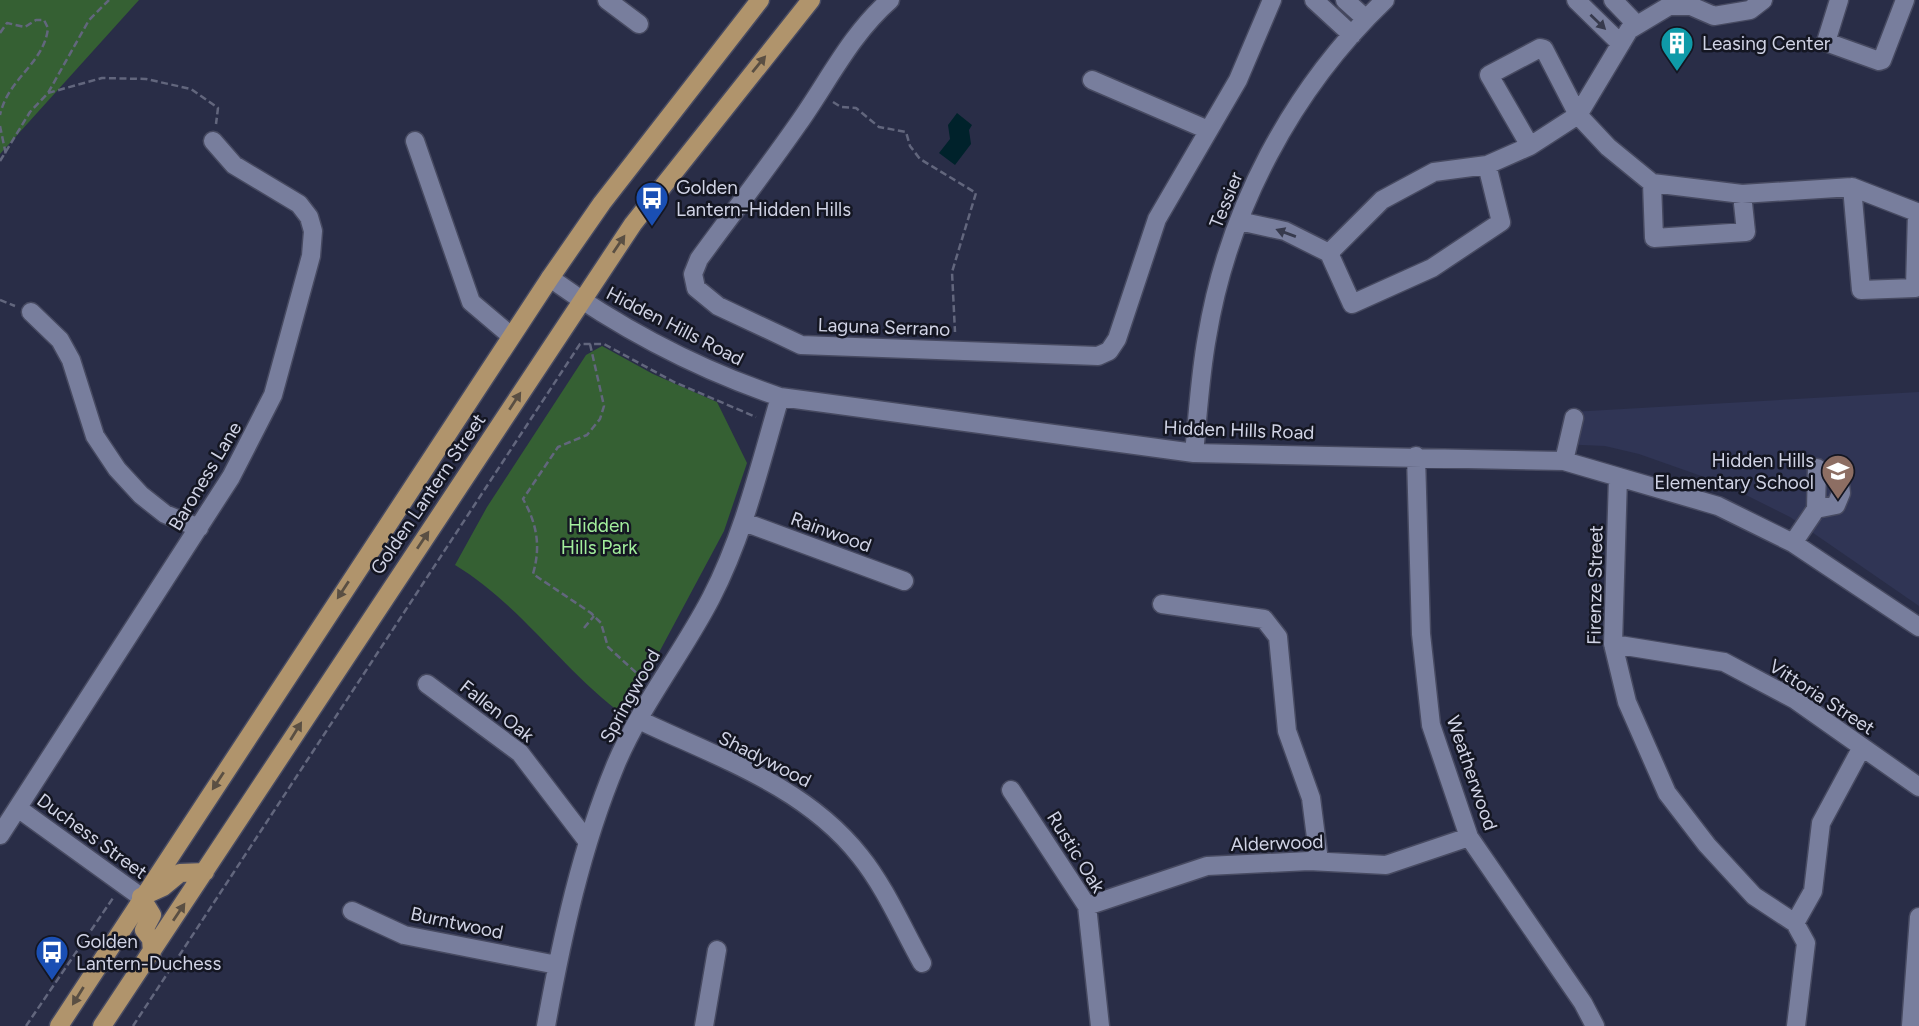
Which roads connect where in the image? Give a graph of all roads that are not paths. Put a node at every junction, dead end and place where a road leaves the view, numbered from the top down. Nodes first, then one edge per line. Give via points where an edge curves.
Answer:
1 (607, 0) edge
2 (760, 0) edge
3 (811, 0) edge
4 (890, 0) edge
5 (1272, 0) edge
6 (1314, 0) edge
7 (1345, 0) edge
8 (1385, 0) edge
9 (1576, 0) edge
10 (1613, 0) edge
11 (1839, 0) edge
12 (1905, 0) edge
13 (1752, 3) edge
14 (1366, 19) junction
15 (639, 24) dead end
16 (1637, 26) junction
17 (1352, 35) junction
18 (1621, 44) junction
19 (1092, 80) dead end
20 (1578, 115) junction
21 (1208, 130) junction
22 (213, 141) road end
23 (415, 141) dead end
24 (1530, 146) junction
25 (1487, 165) junction
26 (1652, 183) junction
27 (1852, 187) junction
28 (1742, 194) junction
29 (1918, 213) edge
30 (1239, 221) junction
31 (1329, 253) junction
32 (550, 278) junction
33 (581, 300) junction
34 (31, 312) dead end
35 (511, 336) junction
36 (780, 397) junction
37 (1574, 418) dead end
38 (1194, 453) junction
39 (1416, 456) junction
40 (1564, 461) junction
41 (1618, 477) junction
42 (1816, 509) junction
43 (744, 522) junction
44 (199, 528) junction
45 (1793, 543) junction
46 (904, 581) dead end
47 (1162, 604) dead end
48 (1917, 622) edge
49 (1613, 644) junction
50 (428, 684) dead end
51 (639, 720) junction
52 (1862, 747) junction
53 (1919, 787) edge
54 (1011, 790) dead end
55 (19, 809) junction
56 (0, 835) edge
57 (1469, 837) junction
58 (587, 842) junction
59 (1319, 861) junction
60 (205, 872) junction
61 (141, 897) junction
62 (1087, 906) junction
63 (352, 911) dead end
64 (1919, 917) edge
65 (1795, 923) junction
66 (717, 950) dead end
67 (152, 951) junction
68 (922, 963) dead end
69 (557, 965) junction
70 (59, 1026) edge
71 (102, 1026) edge
72 (546, 1026) edge
73 (704, 1026) edge
74 (1100, 1026) edge
75 (1595, 1026) edge
76 (1796, 1026) edge
77 (1911, 1026) edge

1 - 15 street
2 - 32 main road, Golden Lantern Street via 602,203
33 -> 3 main road, Golden Lantern Street via 662,184
4 - 21 street, Laguna Serrano via 868,19 699,259 693,274 696,288 727,311 801,345 1098,356 1109,351 1127,316 1157,219
5 - 21 street, Laguna Serrano via 1249,58
6 - 17 street
7 - 14 street
8 - 14 street, Tessier
9 -> 18 street
10 - 16 street
11 - 12 street via 1826,42 1879,61
13 - 16 street via 1714,16 1691,6 1670,6
14 - 17 street, Tessier
16 - 18 street
17 - 30 street, Tessier via 1318,76 1281,134
18 - 20 street
19 - 21 street
20 - 24 street
20 - 24 street via 1544,49 1490,74
20 - 26 street
22 - 44 street, Baroness Lane via 234,165 299,204 309,217 313,244 266,411
23 - 35 street via 471,302
24 - 25 street
25 - 31 street via 1434,172 1382,200
25 - 31 street via 1501,222 1432,268 1352,304
26 - 28 street
26 - 28 street via 1654,238 1746,232
27 - 28 street
27 - 29 street
27 - 29 street via 1861,290 1915,288
31 -> 30 street via 1285,231
30 - 38 street, Tessier via 1207,336
32 - 33 street, Hidden Hills Road
32 - 35 main road, Golden Lantern Street
33 - 36 street, Hidden Hills Road via 683,358
60 -> 33 main road, Golden Lantern Street
34 - 44 street via 60,340 71,360 95,436 117,469 165,514
35 -> 61 main road, Golden Lantern Street
36 - 38 street, Hidden Hills Road
36 - 43 street, Springwood
37 - 40 street
38 - 39 street, Hidden Hills Road
39 - 40 street, Hidden Hills Road
39 - 57 street, Weatherwood via 1421,634 1432,725
40 - 41 street, Hidden Hills Road
41 - 45 street, Hidden Hills Road via 1718,506
41 - 49 street, Firenze Street
42 - 42 street via 1824,469 1839,477 1841,493 1836,505
42 - 45 street
43 - 46 street, Rainwood
43 - 51 street, Springwood via 712,597
44 - 55 street, Baroness Lane
45 - 48 street, Hidden Hills Road
47 - 59 street via 1264,619 1278,637 1287,731 1311,798
49 - 52 street, Vittoria Street via 1724,662 1794,699
49 - 65 street, Firenze Street via 1627,702 1667,793 1754,896
50 - 58 street, Fallen Oak via 520,753
51 - 58 street, Springwood
51 - 68 street, Shadywood via 815,808 862,858
52 - 53 street, Vittoria Street
52 - 65 street via 1821,823 1813,891
54 - 62 street, Rustic Oak
55 - 56 street, Baroness Lane
55 - 61 street, Duchess Street
57 - 59 street, Alderwood via 1386,865
57 - 75 street, Weatherwood
58 - 69 street, Springwood
59 - 62 street, Alderwood via 1207,866
60 - 61 main road via 180,873
67 -> 60 main road, Golden Lantern Street
61 - 67 main road via 152,915 144,930
61 -> 70 main road, Golden Lantern Street
62 - 74 street, Rustic Oak
63 - 69 street, Burntwood via 404,935
64 - 77 street
65 - 76 street via 1807,943
66 - 73 street
67 - 71 main road, Golden Lantern Street
69 - 72 street, Springwood

